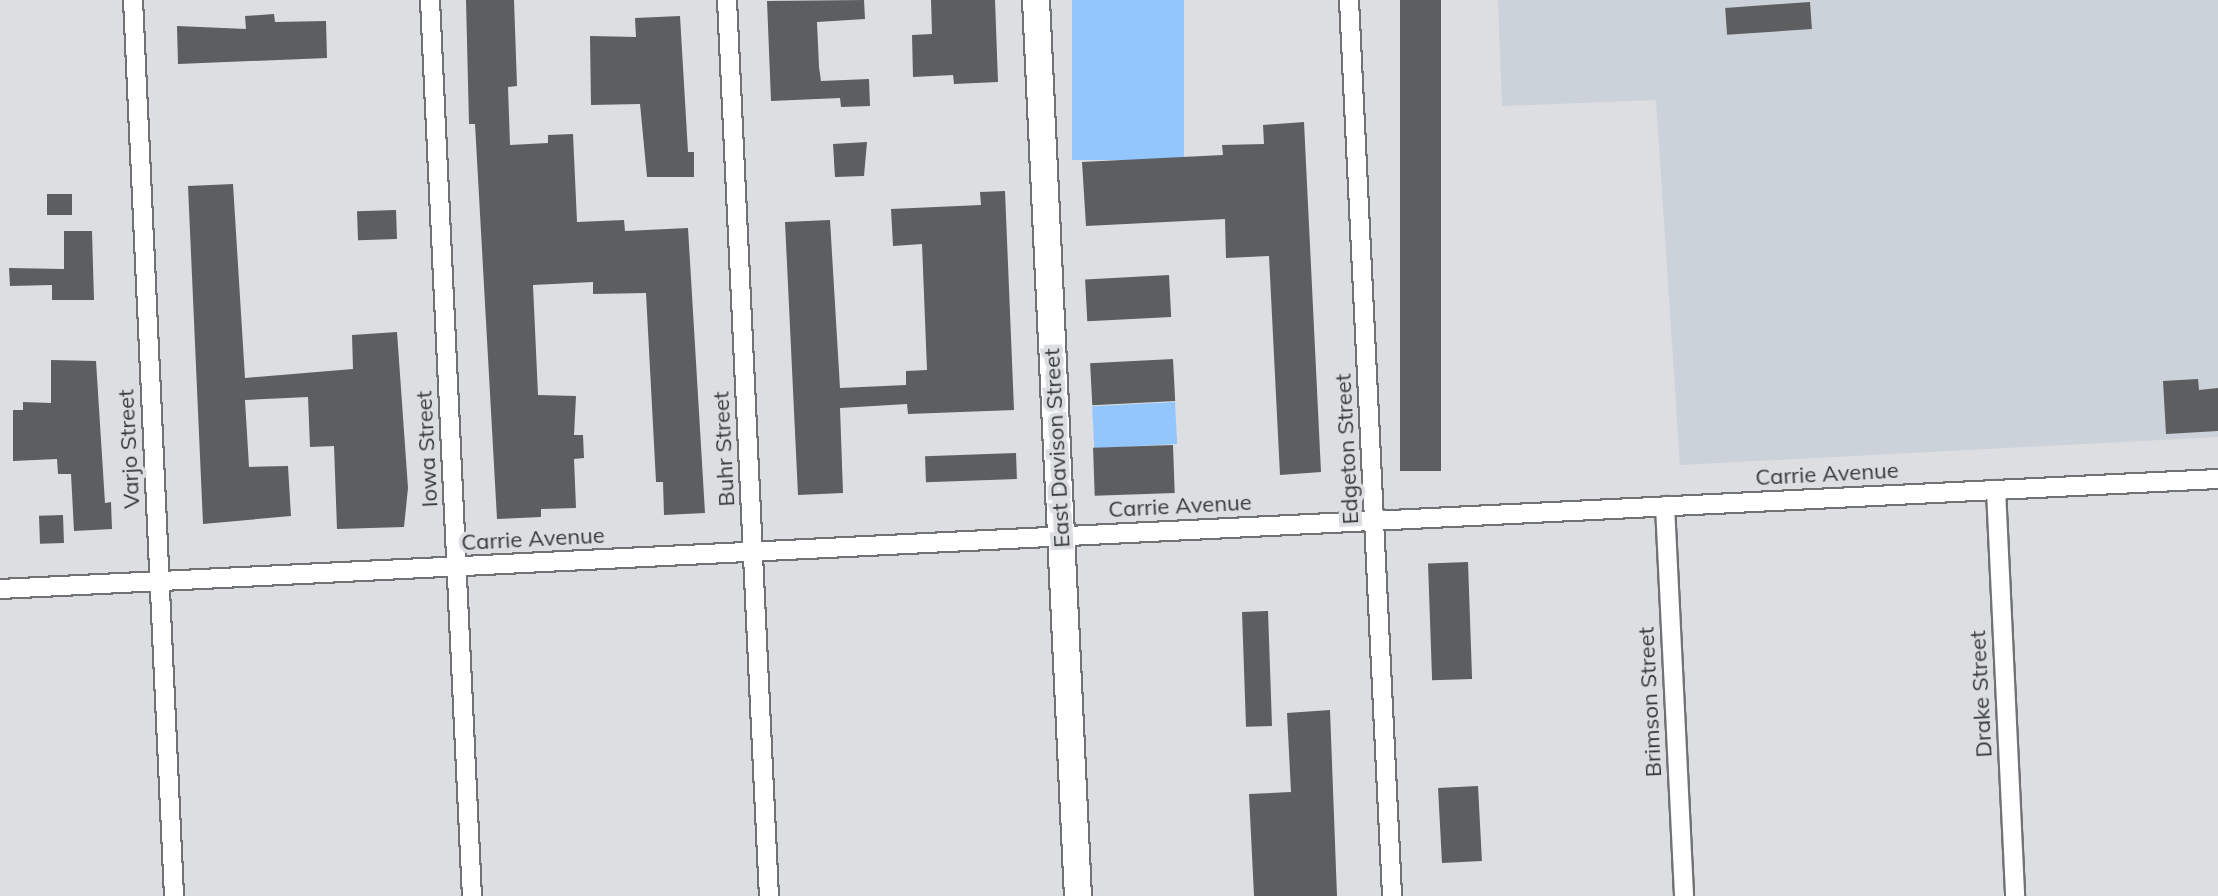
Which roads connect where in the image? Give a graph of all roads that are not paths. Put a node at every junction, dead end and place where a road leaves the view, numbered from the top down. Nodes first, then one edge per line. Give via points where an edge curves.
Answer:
1 (133, 0) edge
2 (430, 0) edge
3 (727, 0) edge
4 (1036, 0) edge
5 (1349, 0) edge
6 (2218, 479) edge
7 (1996, 490) junction
8 (1665, 506) junction
9 (1374, 521) junction
10 (1061, 536) junction
11 (753, 552) junction
12 (456, 567) junction
13 (159, 581) junction
14 (0, 589) edge
15 (174, 896) edge
16 (472, 896) edge
17 (769, 896) edge
18 (1078, 896) edge
19 (1392, 896) edge
20 (1684, 896) edge
21 (2015, 896) edge

1 - 13 street, Varjo Street
2 - 12 street, Iowa Street
3 - 11 street, Buhr Street
4 - 10 main road, East Davison Street
5 - 9 street, Edgeton Street
6 - 7 street, Carrie Avenue
7 - 8 street, Carrie Avenue
7 - 21 street, Drake Street
8 - 9 street, Carrie Avenue
8 - 20 street, Brimson Street
9 - 10 street, Carrie Avenue
9 - 19 street, Edgeton Street
10 - 11 street, Carrie Avenue
10 - 18 main road, East Davison Street
11 - 12 street, Carrie Avenue
11 - 17 street, Buhr Street
12 - 13 street, Carrie Avenue
12 - 16 street, Iowa Street
13 - 14 street, Carrie Avenue
13 - 15 street, Varjo Street

